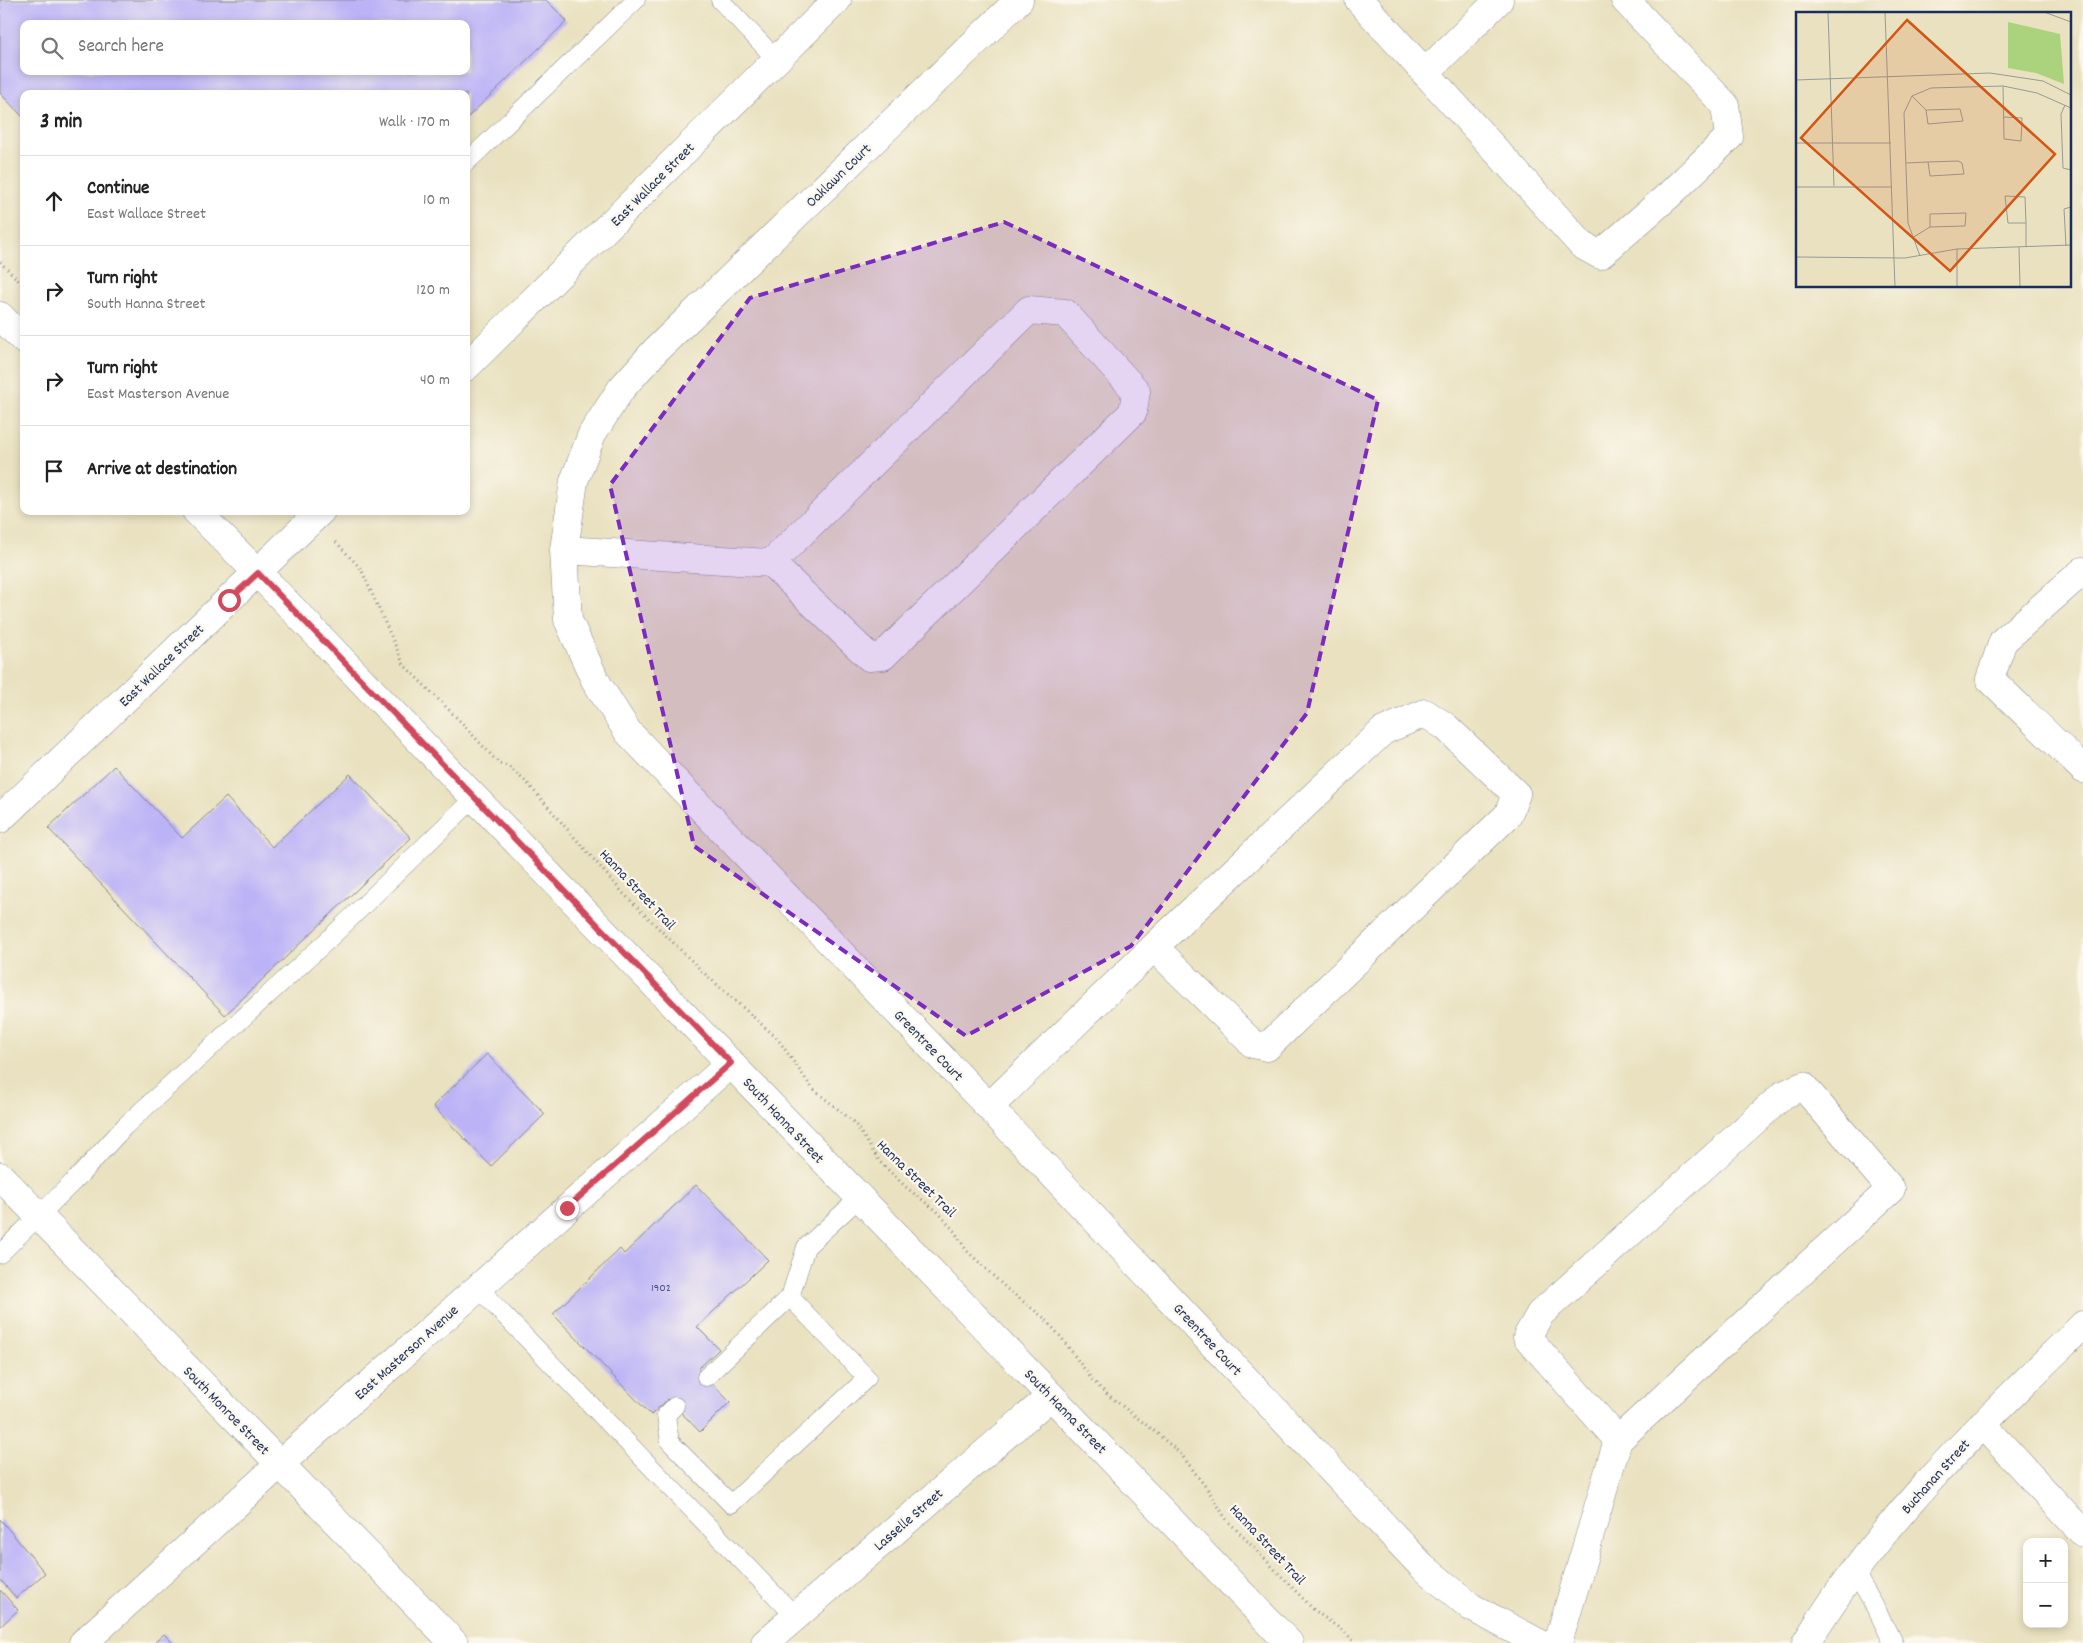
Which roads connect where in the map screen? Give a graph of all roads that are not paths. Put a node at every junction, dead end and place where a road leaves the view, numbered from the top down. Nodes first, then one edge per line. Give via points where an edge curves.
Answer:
1 (636, 0) edge
2 (720, 0) edge
3 (837, 0) edge
4 (1019, 0) edge
5 (1359, 0) edge
6 (1499, 0) edge
7 (1626, 0) edge
8 (777, 60) junction
9 (1426, 72) junction
10 (470, 159) edge
11 (0, 316) edge
12 (20, 336) edge
13 (656, 350) joint
14 (470, 363) edge
15 (200, 515) edge
16 (317, 515) edge
17 (564, 550) junction
18 (771, 563) junction
19 (2083, 571) edge
20 (258, 573) junction
21 (2083, 769) edge
22 (474, 798) junction
23 (0, 819) edge
24 (1154, 947) junction
25 (731, 1063) junction
26 (988, 1107) junction
27 (0, 1176) edge
28 (859, 1198) junction
29 (39, 1216) junction
30 (0, 1254) edge
31 (478, 1288) junction
32 (790, 1296) junction
33 (2083, 1325) edge
34 (706, 1377) dead end
35 (1051, 1396) junction
36 (675, 1406) dead end
37 (1982, 1424) junction
38 (1618, 1440) junction
39 (280, 1464) junction
40 (2083, 1533) edge
41 (1854, 1571) junction
42 (784, 1633) edge
43 (83, 1643) edge
44 (454, 1643) edge
45 (1289, 1643) edge
46 (1539, 1643) edge
47 (1558, 1643) edge
48 (1806, 1643) edge
49 (1893, 1643) edge

1 - 10 lane
2 - 8 lane
3 - 8 street, East Wallace Street
4 - 13 street, Oaklawn Court
5 - 9 street
6 - 9 street
7 - 9 street via 1725,105 1728,138 1600,255 1582,245
8 - 14 street, East Wallace Street
11 - 12 street
13 - 17 street, Greentree Court via 621,389 592,434 574,481
15 - 20 street, South Hanna Street
16 - 20 street, East Wallace Street
17 - 18 street
17 - 26 street, Greentree Court via 568,620 595,680 628,732
18 - 18 street via 869,657 883,656 1132,412 1136,391 1065,313 1029,310
19 - 21 street via 2004,641 1990,679
20 - 22 street, South Hanna Street
20 - 23 street, East Wallace Street
22 - 25 street, South Hanna Street
22 - 29 lane via 328,940 124,1126
24 - 24 street via 1383,731 1425,714 1446,727 1516,794 1508,815 1267,1047 1253,1044
24 - 26 street
25 - 28 street, South Hanna Street
25 - 31 street, East Masterson Avenue
26 - 46 street, Greentree Court via 1422,1566 1471,1607
27 - 29 street, South Monroe Street
28 - 32 lane via 806,1247
28 - 35 street, South Hanna Street
29 - 30 lane
29 - 39 street, South Monroe Street
31 - 39 street, East Masterson Avenue
31 - 42 lane
32 - 34 lane
32 - 36 lane via 867,1378 731,1504 670,1442 666,1415
33 - 37 street, Buchanan Street
35 - 42 street, Lasselle Street
35 - 45 street, South Hanna Street
37 - 40 street
37 - 41 street, Buchanan Street via 1902,1511
38 - 38 street via 1890,1189 1803,1086 1783,1095 1540,1314 1527,1336
38 - 47 street
39 - 43 street, East Masterson Avenue
39 - 44 street, South Monroe Street
41 - 48 street, Buchanan Street
41 - 49 lane

